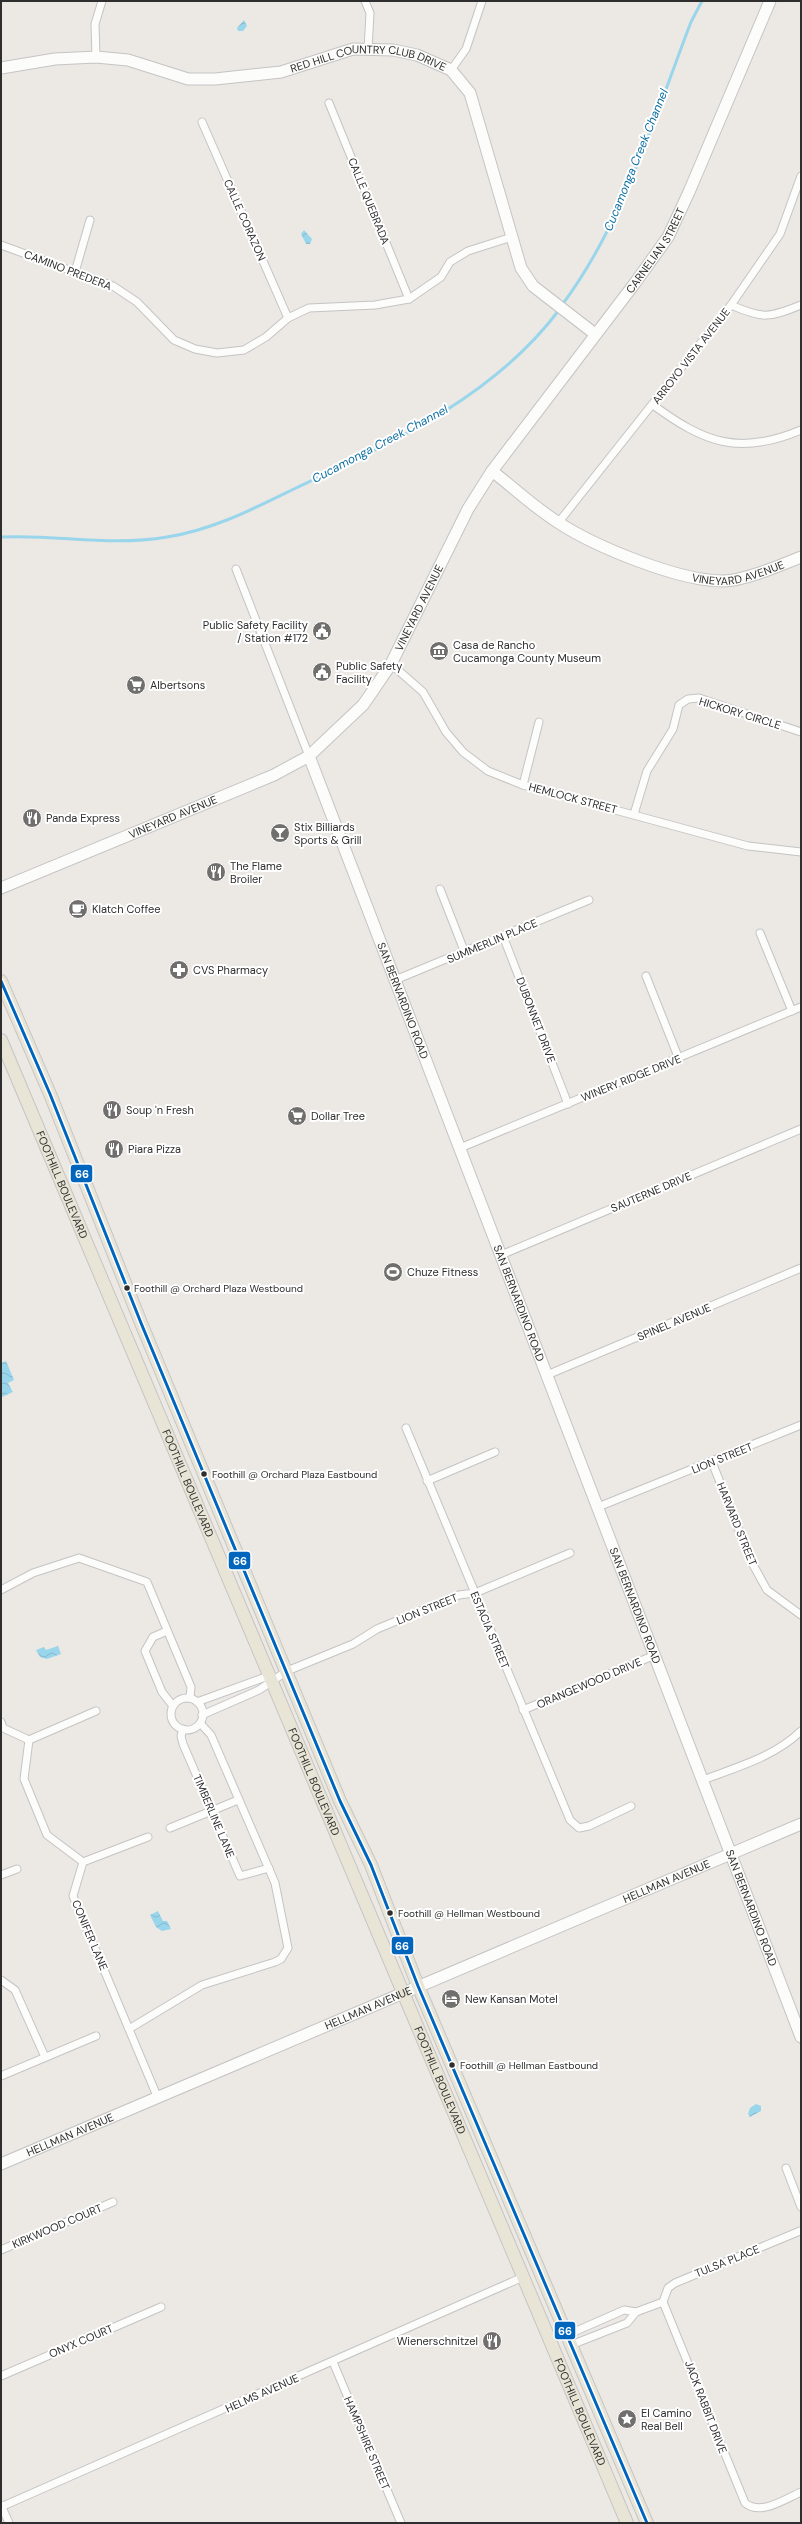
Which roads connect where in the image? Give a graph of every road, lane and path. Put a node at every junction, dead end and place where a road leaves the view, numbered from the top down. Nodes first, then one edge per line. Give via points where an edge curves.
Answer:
1 (102, 1) edge
2 (365, 1) edge
3 (482, 1) edge
4 (770, 1) edge
5 (368, 49) junction
6 (96, 57) junction
7 (1, 68) edge
8 (451, 70) junction
9 (329, 103) dead end
10 (202, 122) dead end
11 (801, 176) edge
12 (90, 220) dead end
13 (512, 237) junction
14 (1, 245) edge
15 (75, 272) junction
16 (409, 299) junction
17 (801, 304) edge
18 (731, 305) junction
19 (288, 318) junction
20 (595, 334) junction
21 (653, 405) junction
22 (801, 430) edge
23 (492, 471) junction
24 (558, 523) junction
25 (801, 557) edge
26 (236, 569) dead end
27 (391, 664) junction
28 (539, 722) dead end
29 (801, 732) edge
30 (309, 756) junction
31 (523, 785) junction
32 (634, 814) junction
33 (801, 852) edge
34 (1, 888) edge
35 (440, 889) dead end
36 (589, 900) dead end
37 (760, 933) dead end
38 (503, 936) junction
39 (465, 953) junction
40 (646, 976) dead end
41 (395, 980) junction
42 (1, 981) edge
43 (801, 1007) edge
44 (792, 1011) junction
45 (1, 1040) edge
46 (679, 1059) junction
47 (568, 1104) junction
48 (801, 1129) edge
49 (460, 1148) junction
50 (501, 1254) junction
51 (801, 1268) edge
52 (547, 1375) junction
53 (801, 1425) edge
54 (406, 1428) dead end
55 (495, 1452) dead end
56 (712, 1462) junction
57 (427, 1481) junction
58 (598, 1507) junction
59 (570, 1553) dead end
60 (1, 1590) edge
61 (475, 1593) junction
62 (801, 1615) edge
63 (167, 1631) junction
64 (655, 1655) junction
65 (287, 1671) junction
66 (270, 1678) junction
67 (190, 1698) junction
68 (197, 1702) junction
69 (173, 1706) junction
70 (523, 1710) junction
71 (96, 1712) dead end
72 (202, 1715) junction
73 (1, 1722) edge
74 (200, 1723) junction
75 (183, 1729) junction
76 (801, 1731) edge
77 (29, 1740) junction
78 (703, 1780) junction
79 (238, 1800) junction
80 (631, 1806) dead end
81 (211, 1811) junction
82 (801, 1824) edge
83 (170, 1828) dead end
84 (148, 1837) dead end
85 (731, 1854) junction
86 (83, 1862) junction
87 (269, 1868) junction
88 (17, 1869) dead end
89 (1, 1876) edge
90 (1, 1980) edge
91 (418, 1986) junction
92 (402, 1993) junction
93 (129, 2028) junction
94 (96, 2036) dead end
95 (801, 2037) edge
96 (45, 2057) junction
97 (1, 2076) edge
98 (157, 2096) junction
99 (1, 2164) edge
100 (786, 2168) dead end
101 (113, 2202) dead end
102 (801, 2207) edge
103 (801, 2230) edge
104 (1, 2250) edge
105 (523, 2278) junction
106 (663, 2302) junction
107 (161, 2307) dead end
108 (636, 2312) junction
109 (608, 2317) junction
110 (613, 2328) junction
111 (569, 2340) junction
112 (333, 2362) junction
113 (1, 2376) edge
114 (801, 2492) edge
115 (1, 2506) edge
116 (9, 2523) edge
117 (401, 2523) edge
118 (627, 2523) edge
119 (647, 2523) edge

1 - 6 street via 95,24
2 - 5 street via 370,13
3 - 8 street via 466,49
4 - 20 street, CARNELIAN STREET via 690,192 668,237
5 - 6 street, RED HILL COUNTRY CLUB DRIVE via 353,49 281,72 215,79 188,79 128,60
5 - 8 street, RED HILL COUNTRY CLUB DRIVE via 393,50 417,55
6 - 7 street, RED HILL COUNTRY CLUB DRIVE via 54,59
8 - 13 street, RED HILL COUNTRY CLUB DRIVE via 470,94
9 - 16 street, CALLE QUEBRADA
10 - 19 street, CALLE CORAZON
11 - 18 street, ARROYO VISTA AVENUE via 780,234
12 - 15 street
13 - 16 street, CAMINO PREDERA via 468,251 450,262 441,277
13 - 20 street, RED HILL COUNTRY CLUB DRIVE via 521,268 533,286
14 - 15 street, CAMINO PREDERA
15 - 19 street, CAMINO PREDERA via 113,286 137,302 174,340 196,349 217,352 244,350 266,337
16 - 19 street, CAMINO PREDERA via 375,305 309,308
17 - 18 street via 769,316 754,316
18 - 21 street, ARROYO VISTA AVENUE
20 - 23 street, CARNELIAN STREET
21 - 22 street via 682,426 710,439 743,445 778,439
21 - 24 street, ARROYO VISTA AVENUE
23 - 24 street, VINEYARD AVENUE
23 - 27 street, VINEYARD AVENUE via 468,509
24 - 25 street, VINEYARD AVENUE via 601,546 674,573 699,579 724,581 772,569
26 - 30 street, SAN BERNARDINO ROAD
27 - 30 street, VINEYARD AVENUE via 363,705
27 - 31 street, HEMLOCK STREET via 423,692 446,732 463,752 488,771
28 - 31 street
29 - 32 street, HICKORY CIRCLE via 699,698 688,699 679,705 673,729 647,771
30 - 34 street, VINEYARD AVENUE via 238,792 207,802
30 - 41 street, SAN BERNARDINO ROAD
31 - 32 street, HEMLOCK STREET
32 - 33 street, HEMLOCK STREET via 748,846
35 - 39 street
36 - 38 street, SUMMERLIN PLACE
37 - 44 street
38 - 39 street, SUMMERLIN PLACE
38 - 47 street, DUBONNET DRIVE
39 - 41 street, SUMMERLIN PLACE
40 - 46 street
41 - 49 street, SAN BERNARDINO ROAD
42 - 65 main road, FOOTHILL BOULEVARD
43 - 44 street, WINERY RIDGE DRIVE
44 - 46 street, WINERY RIDGE DRIVE
45 - 66 main road, FOOTHILL BOULEVARD
46 - 47 street, WINERY RIDGE DRIVE
47 - 49 street, WINERY RIDGE DRIVE
48 - 50 street, SAUTERNE DRIVE
49 - 50 street, SAN BERNARDINO ROAD
50 - 52 street, SAN BERNARDINO ROAD
51 - 52 street, SPINEL AVENUE
52 - 58 street, SAN BERNARDINO ROAD
53 - 56 street, LION STREET
54 - 57 street, ESTACIA STREET
55 - 57 street
56 - 58 street, LION STREET
56 - 62 street, HARVARD STREET via 751,1561 768,1590
57 - 61 street, ESTACIA STREET
58 - 64 street, SAN BERNARDINO ROAD
59 - 61 street, LION STREET
60 - 63 street via 33,1573 79,1558 147,1582
61 - 65 street, LION STREET via 460,1594 377,1629 353,1644
61 - 70 street, ESTACIA STREET
63 - 67 street via 191,1687
63 - 69 street via 153,1637 144,1651 162,1692
64 - 70 street, ORANGEWOOD DRIVE
64 - 78 street, SAN BERNARDINO ROAD
65 - 66 street
65 - 91 main road, FOOTHILL BOULEVARD via 340,1801 371,1865
66 - 68 street
66 - 72 street via 259,1690
66 - 92 main road, FOOTHILL BOULEVARD
67 - 68 street
67 - 69 street via 180,1699
68 - 72 street
69 - 75 street via 173,1720
70 - 80 street, ESTACIA STREET via 570,1820 579,1828 589,1826
71 - 77 street
72 - 74 street
73 - 77 street via 4,1728
74 - 75 street via 191,1729
74 - 79 street via 211,1735
75 - 81 street, TIMBERLINE LANE via 181,1736
76 - 78 street via 790,1742 772,1753
77 - 86 street via 24,1779 47,1835
78 - 85 street, SAN BERNARDINO ROAD
79 - 81 street
79 - 87 street
81 - 83 street
81 - 87 street, TIMBERLINE LANE via 240,1876
82 - 85 street, HELLMAN AVENUE
84 - 86 street
85 - 91 street, HELLMAN AVENUE
85 - 95 street, SAN BERNARDINO ROAD
86 - 93 street, CONIFER LANE via 73,1896
87 - 93 street via 278,1894 287,1952 275,1962 202,1985
88 - 89 street
90 - 96 street via 15,1990
91 - 92 street, HELLMAN AVENUE
91 - 111 main road, FOOTHILL BOULEVARD
92 - 98 street, HELLMAN AVENUE
92 - 105 main road, FOOTHILL BOULEVARD
93 - 98 street, CONIFER LANE
94 - 96 street
96 - 97 street
98 - 99 street, HELLMAN AVENUE
100 - 102 street
101 - 104 street, KIRKWOOD COURT
103 - 106 street, TULSA PLACE via 675,2283 668,2288
105 - 112 street, HELMS AVENUE
105 - 118 main road, FOOTHILL BOULEVARD
106 - 108 street
106 - 114 street, JACK RABBIT DRIVE via 745,2503 754,2509 763,2508
107 - 113 street, ONYX COURT
108 - 109 street via 624,2310
108 - 110 street via 627,2322
109 - 110 street
109 - 111 street
110 - 111 street
111 - 119 main road, FOOTHILL BOULEVARD
112 - 115 street, HELMS AVENUE
112 - 117 street, HAMPSHIRE STREET
115 - 116 street

